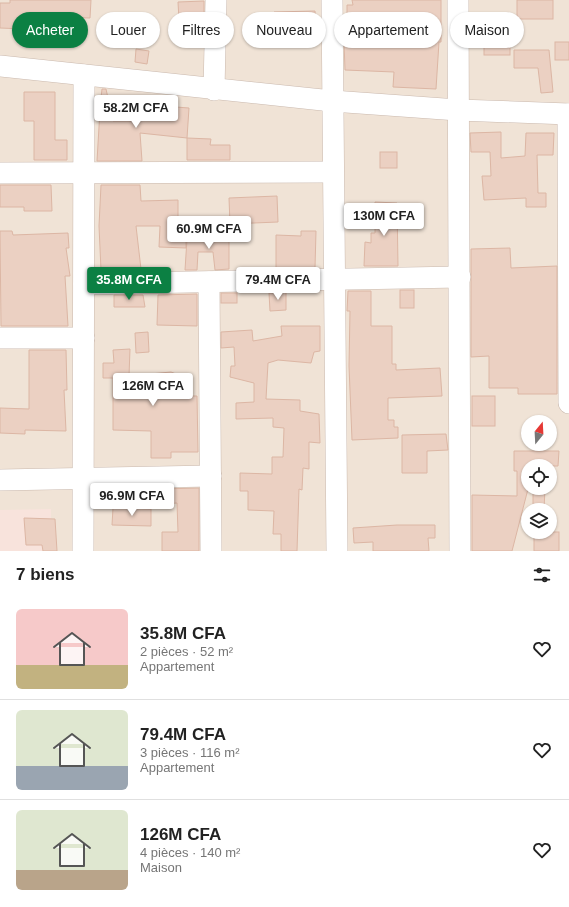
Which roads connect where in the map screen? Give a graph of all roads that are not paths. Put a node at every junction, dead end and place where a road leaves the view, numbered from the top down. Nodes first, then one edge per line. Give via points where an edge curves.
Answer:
1 (216, 0) edge
2 (332, 0) edge
3 (458, 0) edge
4 (0, 66) edge
5 (84, 75) junction
6 (214, 90) junction
7 (332, 101) junction
8 (458, 110) junction
9 (568, 114) edge
10 (85, 172) junction
11 (332, 172) junction
12 (0, 173) edge
13 (460, 277) junction
14 (569, 277) edge
15 (333, 281) junction
16 (208, 282) junction
17 (84, 284) junction
18 (0, 338) edge
19 (84, 338) junction
20 (569, 403) edge
21 (211, 476) junction
22 (82, 479) junction
23 (0, 480) edge
24 (83, 551) edge
25 (211, 551) edge
26 (336, 551) edge
27 (460, 551) edge

1 - 6 street
2 - 7 street
3 - 8 street
4 - 5 street
5 - 6 street
5 - 10 street
6 - 7 street
7 - 8 street
7 - 11 street
8 - 9 street
8 - 13 street
9 - 14 street
10 - 11 street
10 - 12 street
10 - 17 street
11 - 15 street
13 - 15 street
13 - 27 street
14 - 20 street
15 - 16 street
15 - 26 street
16 - 17 street
16 - 21 street
17 - 19 street
18 - 19 street
19 - 22 street
21 - 22 street
21 - 25 street
22 - 23 street
22 - 24 street

